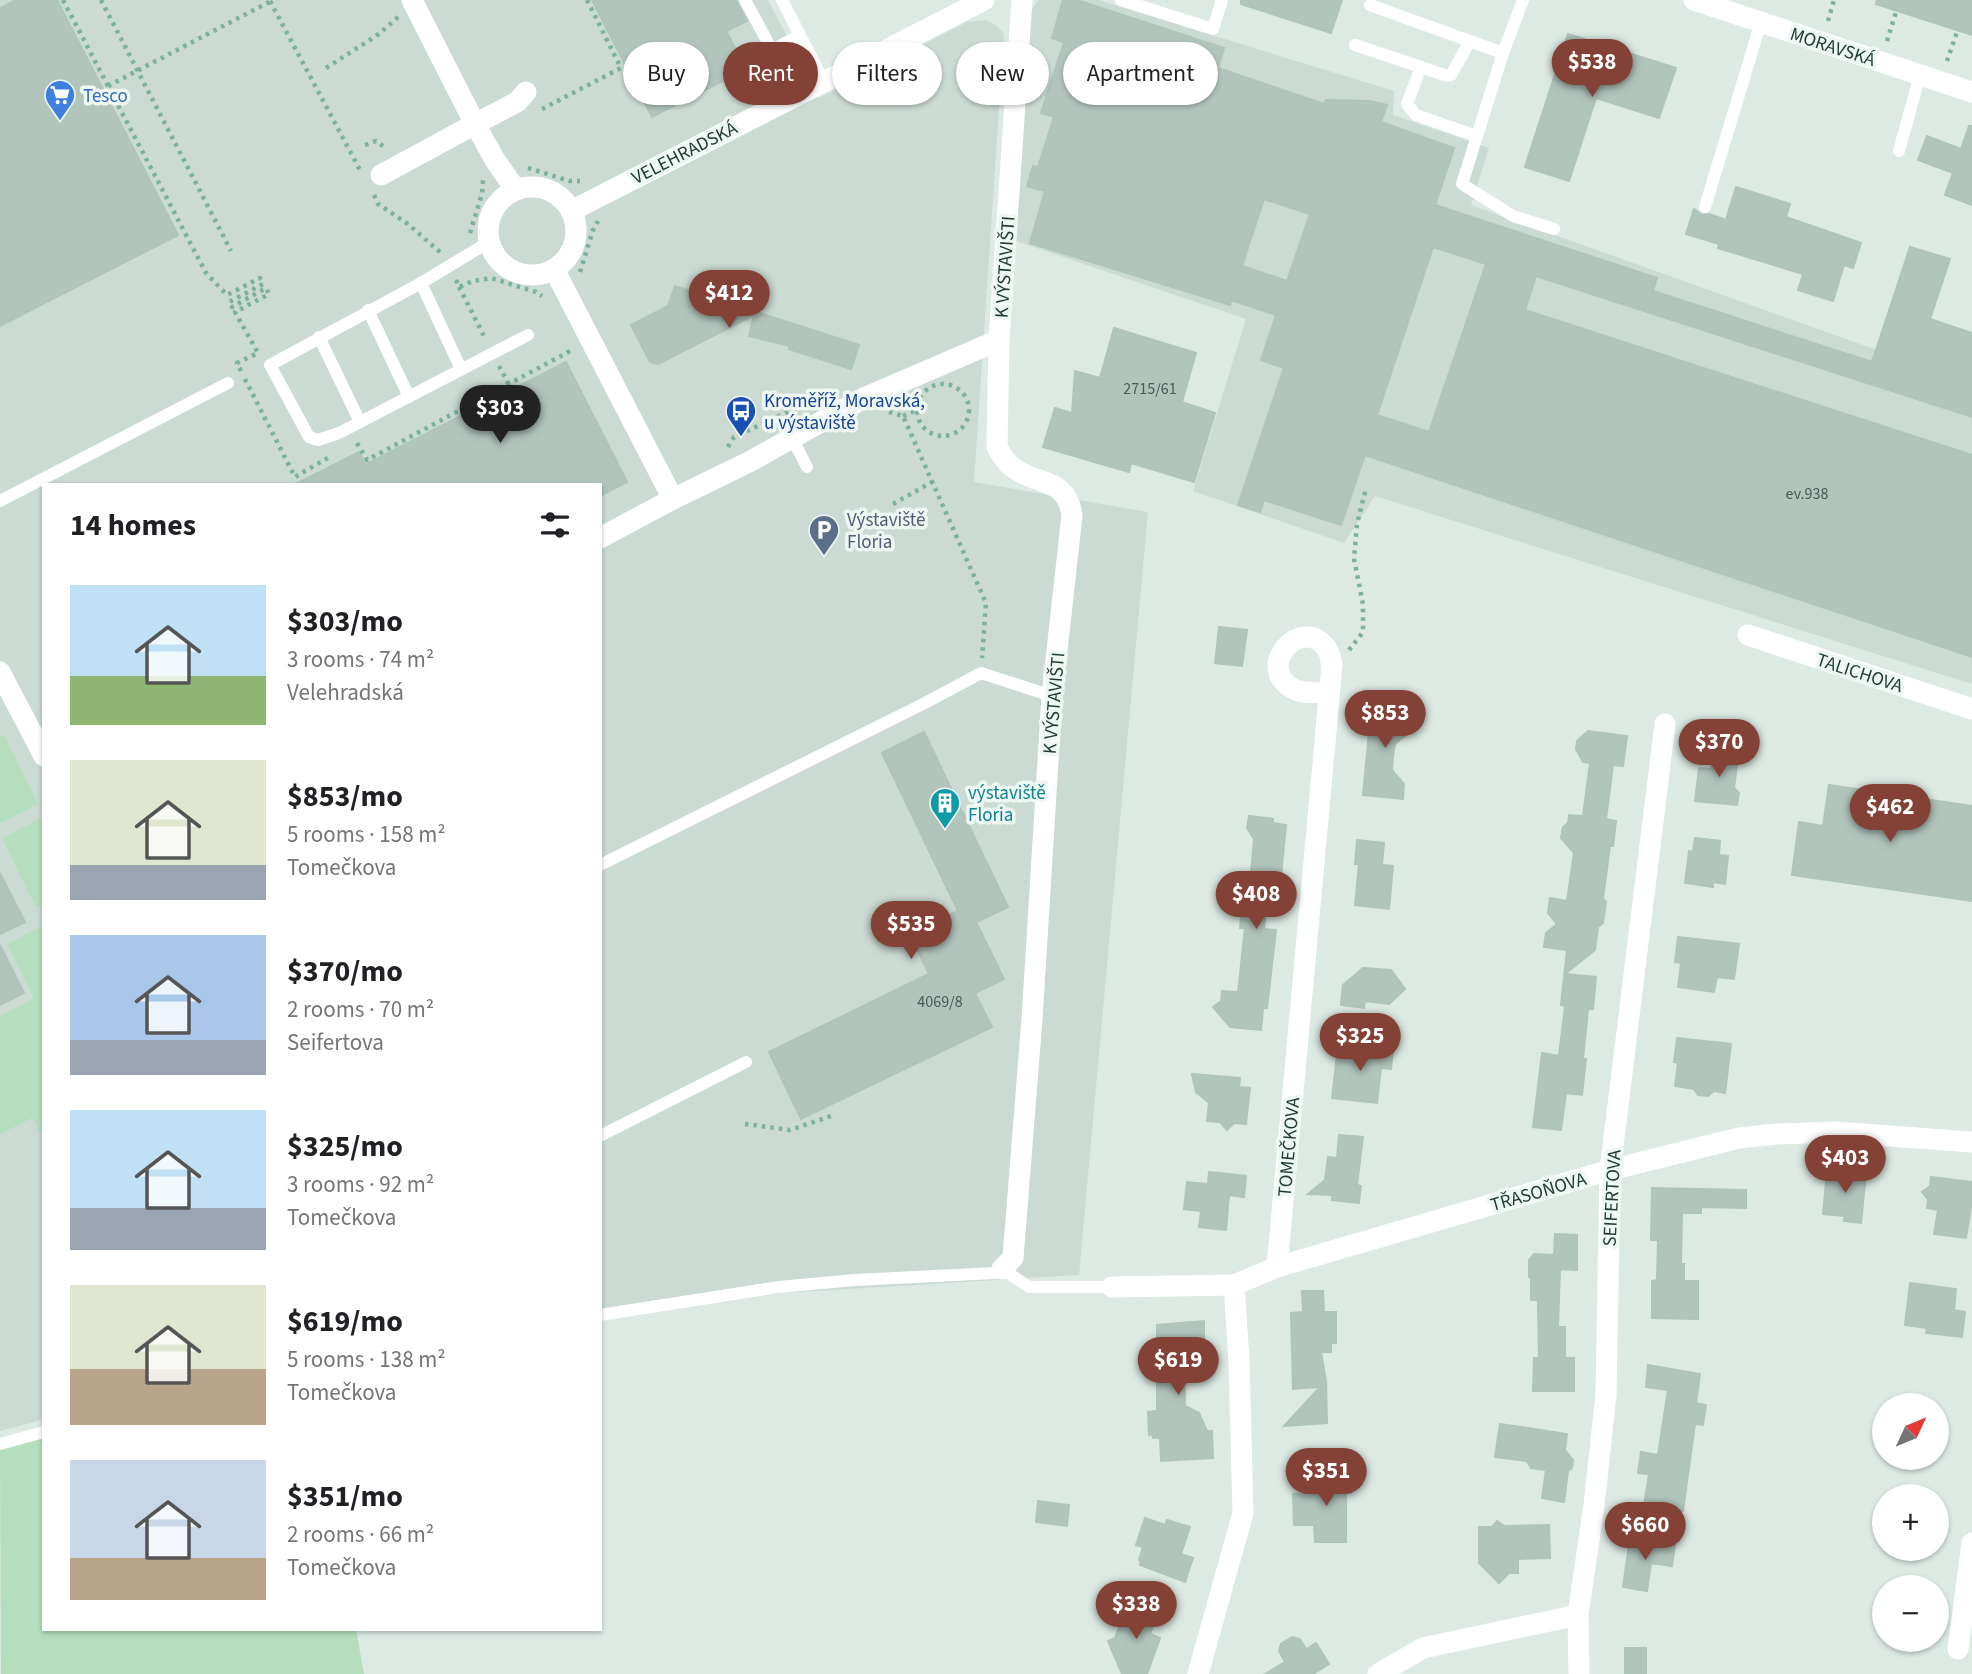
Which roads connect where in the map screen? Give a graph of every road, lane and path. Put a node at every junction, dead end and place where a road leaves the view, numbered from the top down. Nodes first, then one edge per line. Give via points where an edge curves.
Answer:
1 (63, 0) edge
2 (101, 0) edge
3 (271, 0) edge
4 (587, 0) edge
5 (746, 0) edge
6 (782, 0) edge
7 (984, 0) edge
8 (1022, 0) edge
9 (1121, 0) edge
10 (1222, 0) edge
11 (1694, 0) edge
12 (1834, 0) edge
13 (1520, 1) edge
14 (1370, 5) dead end
15 (408, 6) edge
16 (1896, 12) dead end
17 (1828, 21) dead end
18 (1761, 22) junction
19 (1956, 32) dead end
20 (800, 35) junction
21 (1470, 41) junction
22 (1887, 41) dead end
23 (1355, 45) dead end
24 (1503, 53) junction
25 (1947, 62) dead end
26 (1421, 67) junction
27 (326, 68) dead end
28 (138, 70) junction
29 (1920, 75) junction
30 (823, 80) junction
31 (108, 86) junction
32 (526, 92) dead end
33 (1972, 92) edge
34 (531, 115) dead end
35 (475, 124) junction
36 (1476, 136) junction
37 (365, 145) dead end
38 (392, 149) dead end
39 (1899, 151) dead end
40 (520, 163) dead end
41 (483, 178) dead end
42 (373, 184) junction
43 (516, 190) junction
44 (606, 192) junction
45 (1705, 207) dead end
46 (571, 211) junction
47 (1554, 229) dead end
48 (468, 237) dead end
49 (489, 242) junction
50 (231, 251) dead end
51 (449, 251) dead end
52 (449, 266) junction
53 (554, 269) junction
54 (421, 283) junction
55 (571, 302) junction
56 (368, 310) junction
57 (528, 335) dead end
58 (319, 337) junction
59 (999, 340) junction
60 (567, 341) dead end
61 (461, 369) junction
62 (228, 383) dead end
63 (826, 396) dead end
64 (409, 397) junction
65 (864, 398) junction
66 (917, 410) junction
67 (904, 416) junction
68 (360, 422) junction
69 (792, 438) junction
70 (346, 447) dead end
71 (336, 453) dead end
72 (724, 453) dead end
73 (807, 467) dead end
74 (932, 482) junction
75 (1366, 488) dead end
76 (673, 499) junction
77 (0, 501) edge
78 (893, 504) dead end
79 (602, 537) edge
80 (1748, 635) dead end
81 (1345, 656) dead end
82 (0, 672) edge
83 (981, 673) junction
84 (1329, 692) dead end
85 (1052, 696) junction
86 (1972, 709) edge
87 (1665, 724) dead end
88 (42, 752) edge
89 (602, 864) edge
90 (746, 1062) dead end
91 (831, 1116) dead end
92 (745, 1124) dead end
93 (602, 1135) edge
94 (1972, 1142) edge
95 (1610, 1170) junction
96 (1277, 1267) junction
97 (1002, 1269) junction
98 (1234, 1284) junction
99 (1112, 1287) joint
100 (602, 1315) edge
101 (42, 1433) edge
102 (0, 1444) edge
103 (1972, 1543) edge
104 (1578, 1615) junction
105 (1958, 1649) dead end
106 (1205, 1669) edge
107 (1378, 1674) edge
108 (1579, 1674) edge

1 - 31 path
2 - 28 path
3 - 28 path
3 - 42 path
4 - 34 path via 621,68
5 - 20 lane via 772,50
6 - 20 lane
7 - 30 street, VELEHRADSKÁ
8 - 59 street, K VÝSTAVIŠTI
9 - 10 lane via 1213,29
11 - 18 street, MORAVSKÁ
12 - 17 path
13 - 24 lane
14 - 21 lane
15 - 27 path via 379,34
15 - 35 street
16 - 22 path
18 - 29 street, MORAVSKÁ
18 - 45 lane
19 - 25 path
20 - 30 lane
21 - 24 lane
21 - 26 lane via 1451,75
23 - 26 lane
24 - 36 lane
26 - 36 lane via 1407,104 1416,115
28 - 31 path
28 - 50 path
29 - 33 street, MORAVSKÁ
29 - 39 lane
30 - 44 street, VELEHRADSKÁ
31 - 71 path via 206,273 226,295 261,278 263,284 229,302 232,307 266,288 269,294 235,312 258,353 237,363 295,477
32 - 35 street via 517,102
35 - 42 street
35 - 43 street
36 - 47 lane via 1462,184 1513,216
37 - 38 path via 376,141
40 - 44 path via 570,181 598,176
41 - 48 path
42 - 51 path via 379,204 443,255
43 - 46 street via 548,190
43 - 49 street via 493,211
44 - 46 street, VELEHRADSKÁ
44 - 55 path via 614,209 593,230 581,266 587,293
46 - 53 street via 575,243
49 - 52 lane
49 - 53 street via 508,268 539,275
52 - 54 lane
52 - 55 path via 459,287 491,278 536,292 552,312
53 - 55 street
54 - 56 lane
54 - 61 lane
55 - 76 street
56 - 58 lane
56 - 64 lane
57 - 61 lane
58 - 68 lane
58 - 68 lane via 270,365 309,437 329,438
59 - 65 street, K VÝSTAVIŠTI
59 - 85 street, K VÝSTAVIŠTI via 997,447 1017,471 1055,485 1070,501
60 - 70 path via 572,351 367,460 356,442
61 - 64 lane
62 - 77 lane
63 - 72 path via 734,437
64 - 68 lane
65 - 67 path via 871,414 887,411
65 - 69 street, K VÝSTAVIŠTI
66 - 66 path via 920,397 941,384 964,395 968,410 963,426 948,435 925,428
66 - 67 path
67 - 74 path
69 - 73 lane
69 - 76 street, K VÝSTAVIŠTI
74 - 78 path
74 - 83 path via 986,603
75 - 81 path via 1354,559 1363,632
76 - 79 street
80 - 86 street, TALICHOVA
82 - 88 street
83 - 85 lane
83 - 89 lane
84 - 96 street, TOMEČKOVA
85 - 97 street, K VÝSTAVIŠTI via 1013,1258
87 - 95 street, SEIFERTOVA
90 - 93 lane
91 - 92 path via 790,1130
94 - 95 street, TŘASOŇOVA via 1836,1132 1776,1134 1698,1147
95 - 96 street, TŘASOŇOVA
95 - 104 street, SEIFERTOVA via 1606,1395
96 - 98 street, TŘASOŇOVA
97 - 99 lane via 1029,1287
97 - 100 lane via 779,1287
98 - 99 street, TŘASOŇOVA
98 - 106 street via 1243,1513
101 - 102 lane
103 - 105 street
104 - 107 street via 1423,1647
104 - 108 street, SEIFERTOVA

